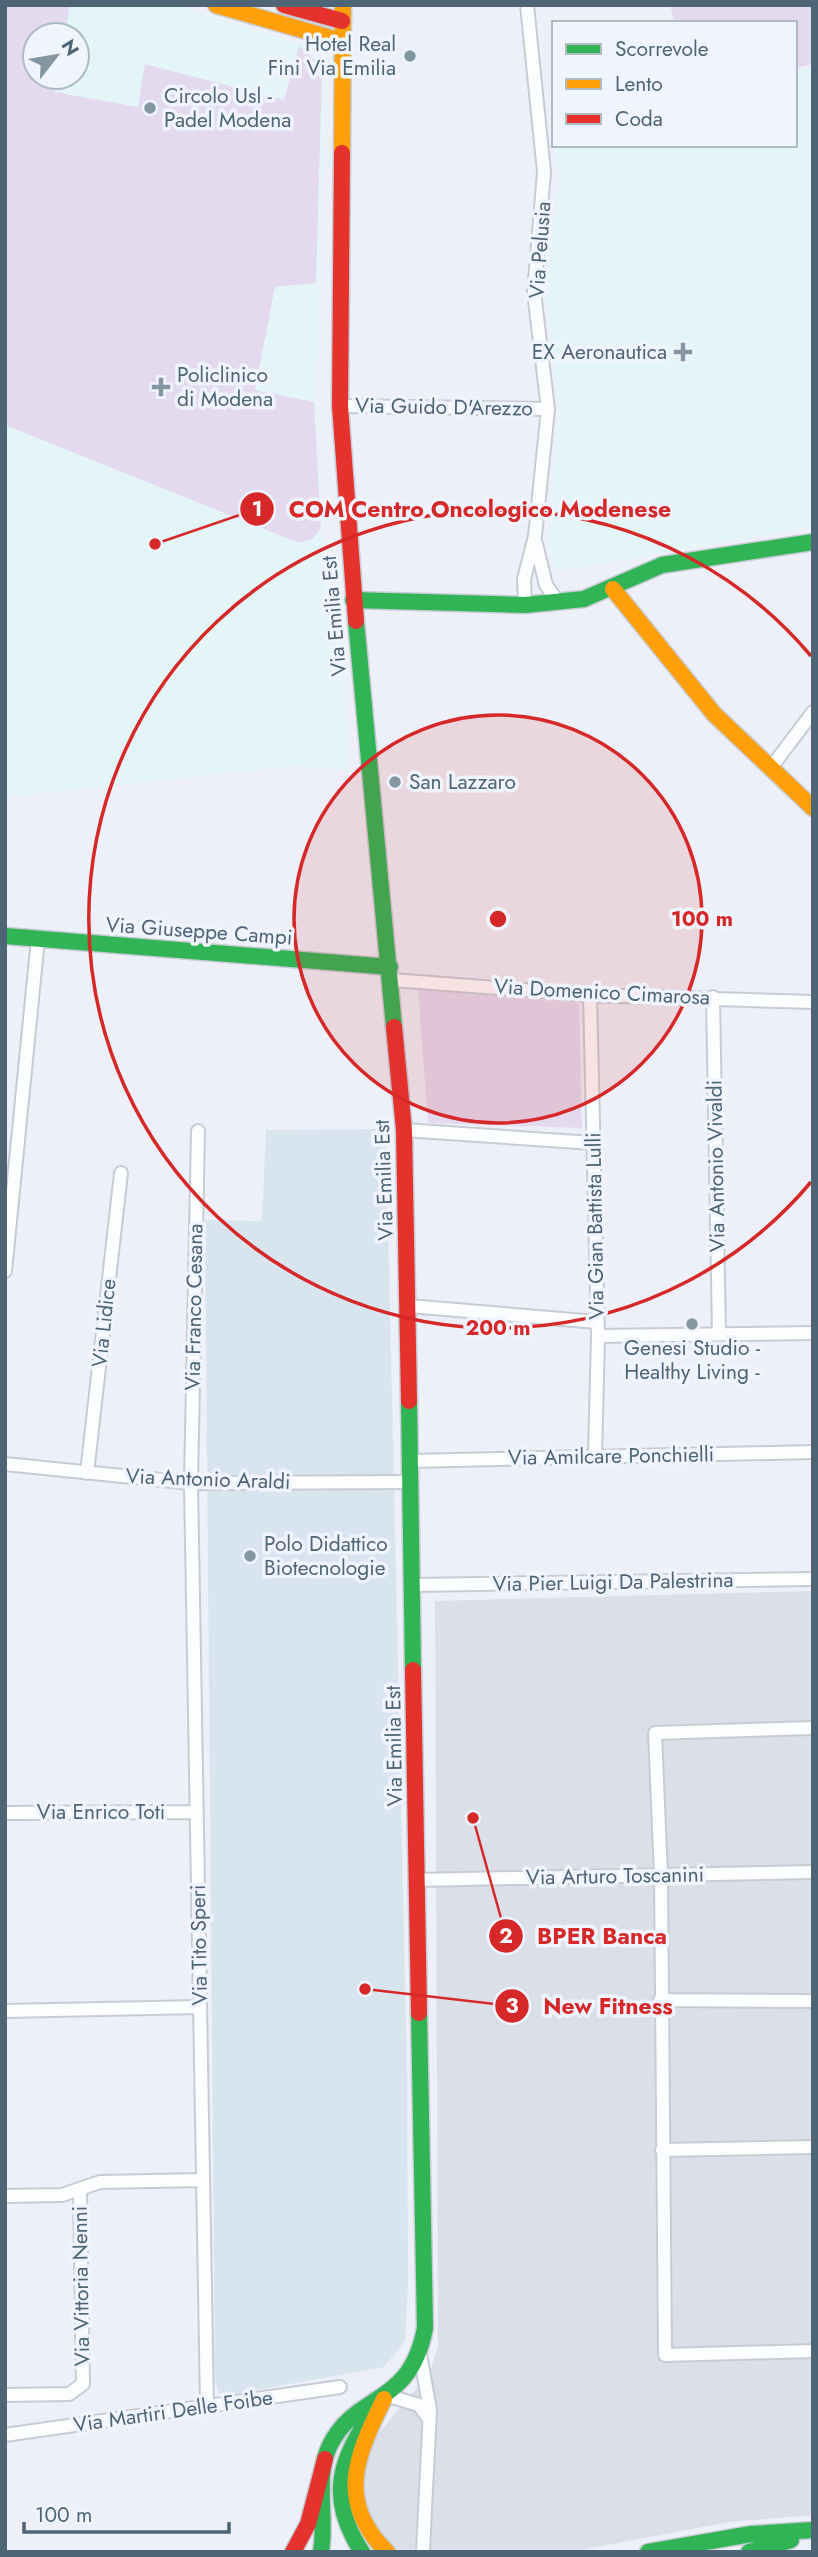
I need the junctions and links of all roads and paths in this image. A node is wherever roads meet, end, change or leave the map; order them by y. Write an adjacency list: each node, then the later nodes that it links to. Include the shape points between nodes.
1 (216, 5): 5 (main road)
2 (284, 5): 4 (main road)
3 (527, 5): 7 (street, Via Pelusia, via 544,172 534,292)
4 (343, 13): 5 (main road, Via Emilia Est)
5 (341, 41): 6 (main road, Via Emilia Est)
6 (340, 406): 7 (street, Via Guido D'Arezzo); 11 (main road, Via Emilia Est)
7 (548, 409): 8 (street, Via Pelusia)
8 (535, 536): 12 (street, Via Pelusia, via 542,573); 13 (street, Via Pelusia, via 524,579)
9 (813, 542): 10 (main road, via 662,565)
10 (613, 589): 12 (main road); 15 (main road, via 714,714)
11 (354, 600): 13 (main road); 19 (main road, Via Emilia Est, via 383,931)
12 (558, 602): 13 (main road)
13 (525, 605)
14 (813, 712): 15 (street)
15 (770, 769): 16 (main road)
16 (813, 808)
17 (5, 936): 18 (main road, Via Giuseppe Campi)
18 (38, 939): 19 (main road, Via Giuseppe Campi); 27 (street)
19 (391, 974): 20 (street, Via Domenico Cimarosa); 23 (main road, Via Emilia Est)
20 (590, 995): 21 (street, Via Domenico Cimarosa); 25 (street, Via Gian Battista Lulli)
21 (713, 997): 22 (street, Via Domenico Cimarosa); 31 (street, Via Antonio Vivaldi)
22 (813, 1002)
23 (404, 1130): 25 (street); 28 (main road, Via Emilia Est)
24 (198, 1131): 39 (street, Via Franco Cesana)
25 (593, 1143): 29 (street, Via Gian Battista Lulli)
26 (121, 1172): 37 (street, Via Lidice)
27 (5, 1271)
28 (409, 1306): 29 (street); 35 (main road, Via Emilia Est)
29 (597, 1322): 32 (street, Via Gian Battista Lulli)
30 (813, 1333): 31 (street)
31 (719, 1334): 32 (street)
32 (598, 1336): 34 (street, Via Gian Battista Lulli)
33 (813, 1452): 34 (street, Via Amilcare Ponchielli)
34 (595, 1456): 35 (street, Via Amilcare Ponchielli)
35 (410, 1461): 38 (main road, Via Emilia Est)
36 (5, 1464): 37 (street, Via Antonio Araldi)
37 (87, 1473): 39 (street, Via Antonio Araldi)
38 (411, 1482): 39 (street, Via Antonio Araldi); 41 (main road, Via Emilia Est)
39 (191, 1483): 43 (street, Via Tito Speri)
40 (813, 1579): 41 (street, Via Pier Luigi Da Palestrina)
41 (413, 1585): 47 (main road, Via Emilia Est)
42 (813, 1728): 46 (street, via 655,1733)
43 (197, 1812): 44 (street, Via Enrico Toti); 50 (street, Via Tito Speri)
44 (5, 1813)
45 (813, 1872): 46 (street, Via Arturo Toscanini)
46 (661, 1875): 47 (street, Via Arturo Toscanini); 48 (street)
47 (417, 1880): 58 (main road, Via Emilia Est, via 425,2328)
48 (660, 2000): 49 (street); 53 (street)
49 (813, 2001)
50 (199, 2007): 51 (street); 54 (street, Via Tito Speri)
51 (5, 2011)
52 (813, 2147): 53 (street)
53 (662, 2151): 57 (street, via 665,2355)
54 (201, 2180): 55 (street, via 100,2182); 62 (street, Via Tito Speri)
55 (80, 2191): 56 (street); 60 (street, Via Vittoria Nenni, via 83,2384 69,2394)
56 (5, 2196)
57 (813, 2351)
58 (419, 2354): 61 (main road, Via Emilia Est); 63 (street, Via Emilia Est)
59 (340, 2387): 62 (street, Via Martiri Delle Foibe)
60 (5, 2395)
61 (386, 2398): 63 (street, via 419,2405); 65 (main road, Via Emilia Est, via 344,2427); 70 (main road, Via Emilia Est, via 347,2449 342,2466 340,2506); 71 (main road, via 358,2455 353,2485 357,2511)
62 (207, 2407): 64 (street, Via Martiri Delle Foibe)
63 (430, 2421): 67 (street, Via Emilia Est)
64 (5, 2435)
65 (325, 2459): 68 (main road, via 308,2524); 69 (main road, Via Emilia Est)
66 (813, 2532): 72 (main road, via 751,2534); 73 (main road)
67 (422, 2550)
68 (293, 2552)
69 (321, 2552)
70 (362, 2552)
71 (387, 2552)
72 (648, 2552)
73 (750, 2552)

